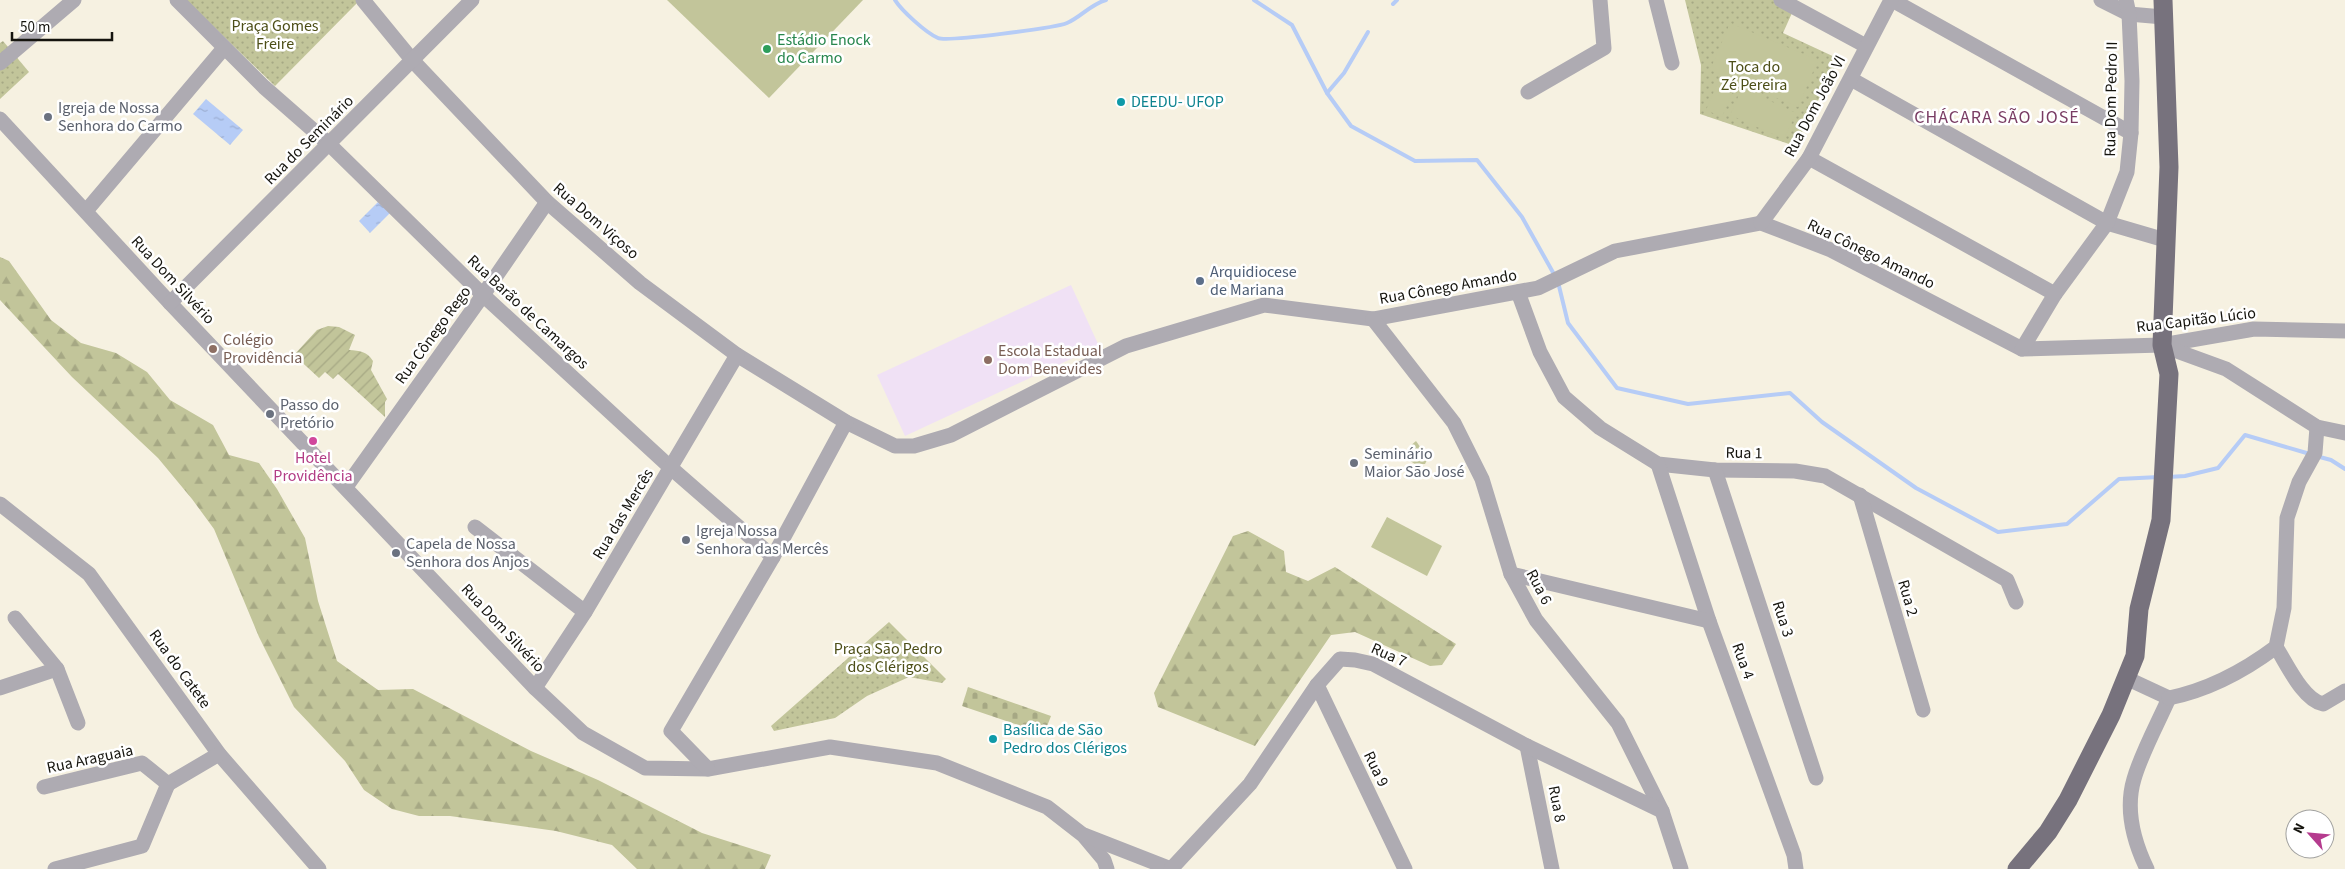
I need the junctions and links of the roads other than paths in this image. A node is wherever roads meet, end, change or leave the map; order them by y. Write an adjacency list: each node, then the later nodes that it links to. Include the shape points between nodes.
1 (74, 0): 15 (street)
2 (177, 0): 13 (street)
3 (363, 0): 14 (street, Rua Dom Viçoso)
4 (472, 0): 14 (street, Rua do Seminário)
5 (1600, 0): 18 (street, via 1604,48)
6 (1656, 0): 16 (street)
7 (1781, 0): 12 (street)
8 (1892, 0): 12 (street, Rua Dom João VI); 20 (street)
9 (2101, 0): 10 (street)
10 (2128, 7): 11 (street); 20 (street, Rua Dom Pedro II)
11 (2163, 8): 27 (main road, via 2168,167)
12 (1866, 46): 17 (street, Rua Dom João VI)
13 (224, 48): 21 (street, Rua Barão de Camargos); 24 (street)
14 (413, 61): 21 (street, Rua do Seminário); 23 (street, Rua Dom Viçoso)
15 (0, 63)
16 (1672, 63)
17 (1851, 79): 22 (street, Rua Dom João VI); 25 (street)
18 (1528, 92)
19 (0, 119): 24 (street, Rua Dom Silvério)
20 (2131, 133): 25 (street, Rua Dom Pedro II, via 2127,172)
21 (329, 144): 30 (street, Rua Barão de Camargos); 31 (street, Rua do Seminário)
22 (1808, 158): 26 (street, Rua Dom João VI); 29 (street)
23 (546, 202): 30 (street, Rua Cônego Rego); 36 (street, Rua Dom Viçoso, via 640,282)
24 (86, 210): 31 (street, Rua Dom Silvério)
25 (2107, 222): 27 (street); 29 (street, Rua Dom Pedro II)
26 (1761, 223): 28 (street, Rua Cônego Amando, via 1616,251 1538,288); 35 (street, Rua Cônego Amando, via 1831,250)
27 (2165, 240): 34 (main road)
28 (1518, 292): 32 (street, Rua Cônego Amando); 40 (street, Rua 1, via 1540,352 1564,397 1600,428)
29 (2055, 294): 35 (street, Rua Dom Pedro II)
30 (483, 295): 41 (street, Rua Barão de Camargos); 43 (street, Rua Cônego Rego)
31 (170, 303): 43 (street, Rua Dom Silvério)
32 (1374, 319): 37 (street, Rua Cônego Amando, via 1264,305 1126,346 951,435 914,446 895,446); 48 (street, Rua 6, via 1454,423 1482,479)
33 (2345, 331): 34 (street, Rua Capitão Lúcio, via 2254,329)
34 (2162, 345): 35 (street, Rua Capitão Lúcio); 38 (street, via 2226,369); 55 (main road, via 2169,374 2161,520 2138,609 2135,656)
35 (2022, 349)
36 (737, 355): 37 (street, Rua Dom Viçoso); 41 (street, Rua das Mercês)
37 (846, 422): 47 (street)
38 (2317, 427): 39 (street); 53 (street, via 2315,453 2299,482 2287,518 2284,608)
39 (2345, 433)
40 (1658, 464): 42 (street, Rua 1); 52 (street, Rua 4)
41 (671, 468): 47 (street, Rua Barão de Camargos); 50 (street, Rua das Mercês)
42 (1716, 470): 44 (street, Rua 1, via 1795,471 1825,476); 66 (street, Rua 3)
43 (346, 487): 58 (street, Rua Dom Silvério)
44 (1860, 495): 49 (street, Rua 1, via 2008,580); 61 (street, Rua 2)
45 (0, 504): 64 (street, Rua do Catete, via 89,574)
46 (475, 527): 50 (street)
47 (773, 557): 65 (street, via 671,731)
48 (1511, 574): 52 (street); 69 (street, Rua 6, via 1536,620 1618,723)
49 (2016, 602)
50 (586, 612): 58 (street, Rua das Mercês)
51 (15, 618): 54 (street)
52 (1710, 621): 78 (street, Rua 4, via 1794,855)
53 (2276, 647): 59 (street, via 2307,695 2317,703 2324,704); 60 (street, via 2244,669 2192,694)
54 (57, 669): 57 (street); 62 (street)
55 (2126, 678): 60 (street); 79 (main road, via 2072,794 2048,832)
56 (1317, 685): 63 (street, Rua 7, via 1340,659 1374,664); 74 (street, Rua 7, via 1250,784); 75 (street, Rua 9)
57 (0, 688)
58 (535, 688): 65 (street, Rua Dom Silvério, via 582,733 645,768)
59 (2345, 691)
60 (2169, 698): 80 (street, via 2134,780 2131,806 2134,836)
61 (1923, 710)
62 (78, 723)
63 (1527, 746): 69 (street, Rua 7); 76 (street, Rua 8)
64 (219, 754): 67 (street); 71 (street, Rua do Catete)
65 (708, 769): 70 (street, Rua Dom Silvério, via 830,747 937,763 1047,807)
66 (1816, 778)
67 (168, 784): 68 (street, Rua Araguaia, via 142,763); 72 (street, via 142,846)
68 (44, 787)
69 (1662, 811): 77 (street, Rua 6)
70 (1083, 835): 73 (street, via 1104,860); 74 (street)
71 (316, 868)
72 (55, 869)
73 (1107, 869)
74 (1171, 869)
75 (1405, 869)
76 (1552, 869)
77 (1681, 869)
78 (1796, 869)
79 (2017, 869)
80 (2147, 869)

